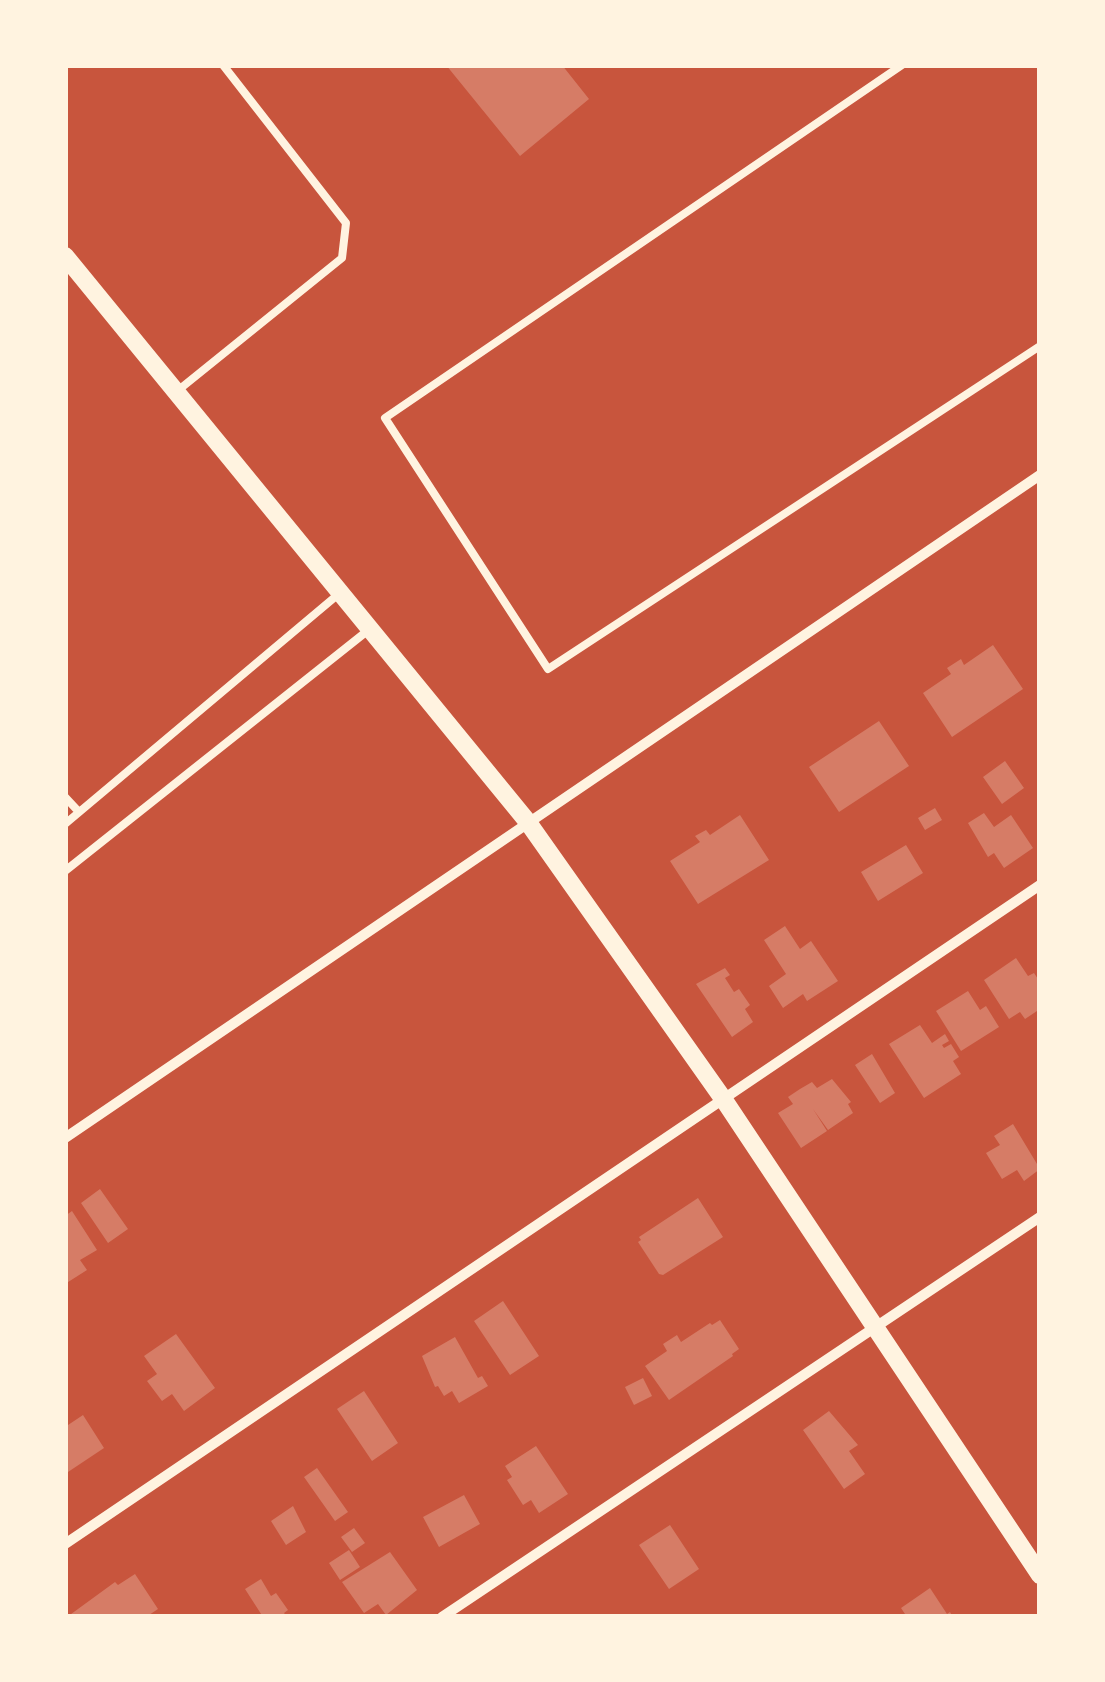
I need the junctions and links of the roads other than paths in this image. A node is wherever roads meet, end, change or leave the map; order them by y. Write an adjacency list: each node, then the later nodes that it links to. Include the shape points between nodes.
1 (223, 65): 5 (lane, via 346,222 342,258)
2 (902, 65): 4 (lane, via 385,418 548,669)
3 (65, 256): 5 (street)
4 (1040, 346)
5 (176, 392): 7 (street)
6 (1040, 475): 11 (street)
7 (341, 592): 8 (street); 10 (lane)
8 (370, 628): 11 (street); 13 (lane)
9 (65, 797): 10 (lane)
10 (79, 812): 12 (lane)
11 (528, 821): 15 (street); 16 (street)
12 (65, 824)
13 (65, 871)
14 (1040, 885): 15 (street)
15 (724, 1100): 18 (street); 19 (street)
16 (65, 1138)
17 (1040, 1217): 18 (street)
18 (876, 1326): 20 (street); 21 (street)
19 (65, 1544)
20 (1040, 1574)
21 (442, 1617)

